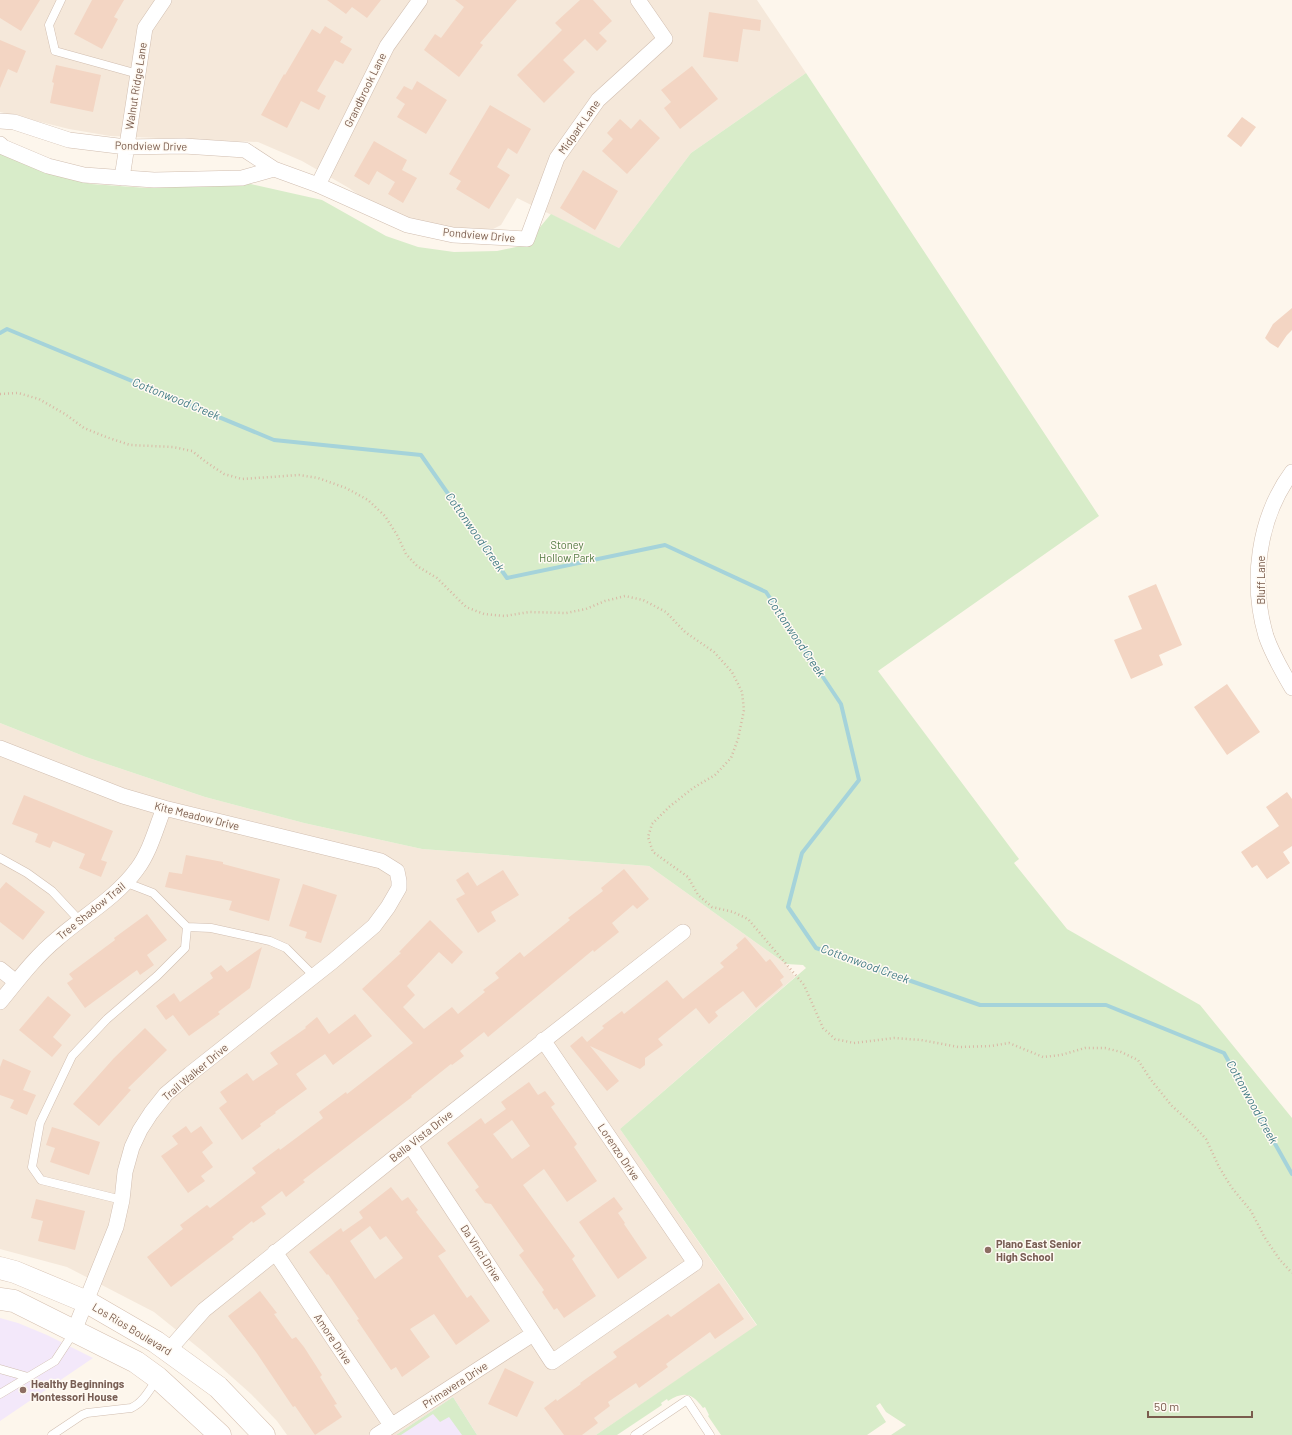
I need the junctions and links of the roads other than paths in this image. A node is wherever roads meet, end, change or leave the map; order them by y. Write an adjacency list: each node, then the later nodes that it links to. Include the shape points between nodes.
1 (61, 0): 5 (lane, via 49,25 55,51)
2 (164, 0): 5 (street, Walnut Ridge Lane, via 145,28)
3 (420, 0): 11 (street, Grandbrook Lane, via 387,46)
4 (638, 0): 12 (street, Midpark Lane, via 665,39 598,100 557,158)
5 (138, 74): 8 (street, Walnut Ridge Lane)
6 (0, 121): 8 (street, Pondview Drive, via 14,122 69,140)
7 (0, 144): 10 (street, via 48,166 84,175)
8 (126, 147): 9 (street, Pondview Drive, via 184,146 246,150); 10 (street, Walnut Ridge Lane)
9 (274, 169): 10 (street, via 242,178); 11 (street, Pondview Drive)
10 (122, 178)
11 (318, 185): 12 (street, Pondview Drive, via 407,225 453,235)
12 (528, 239)
13 (1292, 472): 14 (street, Bluff Lane, via 1271,509 1261,543 1258,577 1260,610 1266,636)
14 (1292, 688)
15 (0, 748): 16 (street, Kite Meadow Drive, via 123,796)
16 (164, 808): 18 (street, Kite Meadow Drive, via 381,861); 19 (street, Tree Shadow Trail, via 146,854)
17 (0, 858): 20 (lane, via 52,891)
18 (397, 871): 24 (street, Trail Walker Drive, via 399,888 374,926)
19 (127, 883): 20 (street, Tree Shadow Trail); 21 (lane, via 152,893)
20 (80, 921): 25 (street, Tree Shadow Trail, via 57,939)
21 (187, 927): 24 (lane, via 211,928 270,941 286,948); 29 (lane, via 185,948 72,1056 40,1123 32,1167 41,1180)
22 (683, 932): 27 (street, Bella Vista Drive)
23 (0, 969): 25 (street)
24 (314, 976): 29 (street, Trail Walker Drive, via 166,1094 151,1113 132,1147 125,1172)
25 (16, 982): 26 (street, Tree Shadow Trail)
26 (0, 1002)
27 (544, 1040): 28 (street, Bella Vista Drive); 37 (street, Lorenzo Drive, via 695,1263)
28 (410, 1144): 30 (street, Bella Vista Drive); 35 (street, Da Vinci Drive)
29 (122, 1200): 33 (street, Trail Walker Drive, via 116,1227)
30 (275, 1252): 36 (street, Bella Vista Drive, via 204,1310); 42 (street, Amore Drive)
31 (0, 1268): 33 (main road, Los Rios Boulevard)
32 (0, 1299): 34 (main road, via 14,1301)
33 (87, 1302): 34 (street, Trail Walker Drive); 36 (main road, Los Rios Boulevard)
34 (74, 1331): 39 (lane, via 55,1361); 40 (main road, via 136,1362)
35 (534, 1334): 37 (street, Da Vinci Drive); 42 (street, Primavera Drive)
36 (168, 1351): 45 (main road, Los Rios Boulevard, via 218,1387)
37 (552, 1362)
38 (0, 1369): 39 (lane)
39 (28, 1377): 41 (lane)
40 (158, 1378): 43 (lane, via 136,1406 87,1413); 44 (main road)
41 (0, 1394)
42 (392, 1425): 46 (street, Primavera Drive)
43 (52, 1435)
44 (220, 1435)
45 (264, 1435)
46 (377, 1435)
47 (635, 1435): 48 (lane, via 687,1400)
48 (710, 1435)

